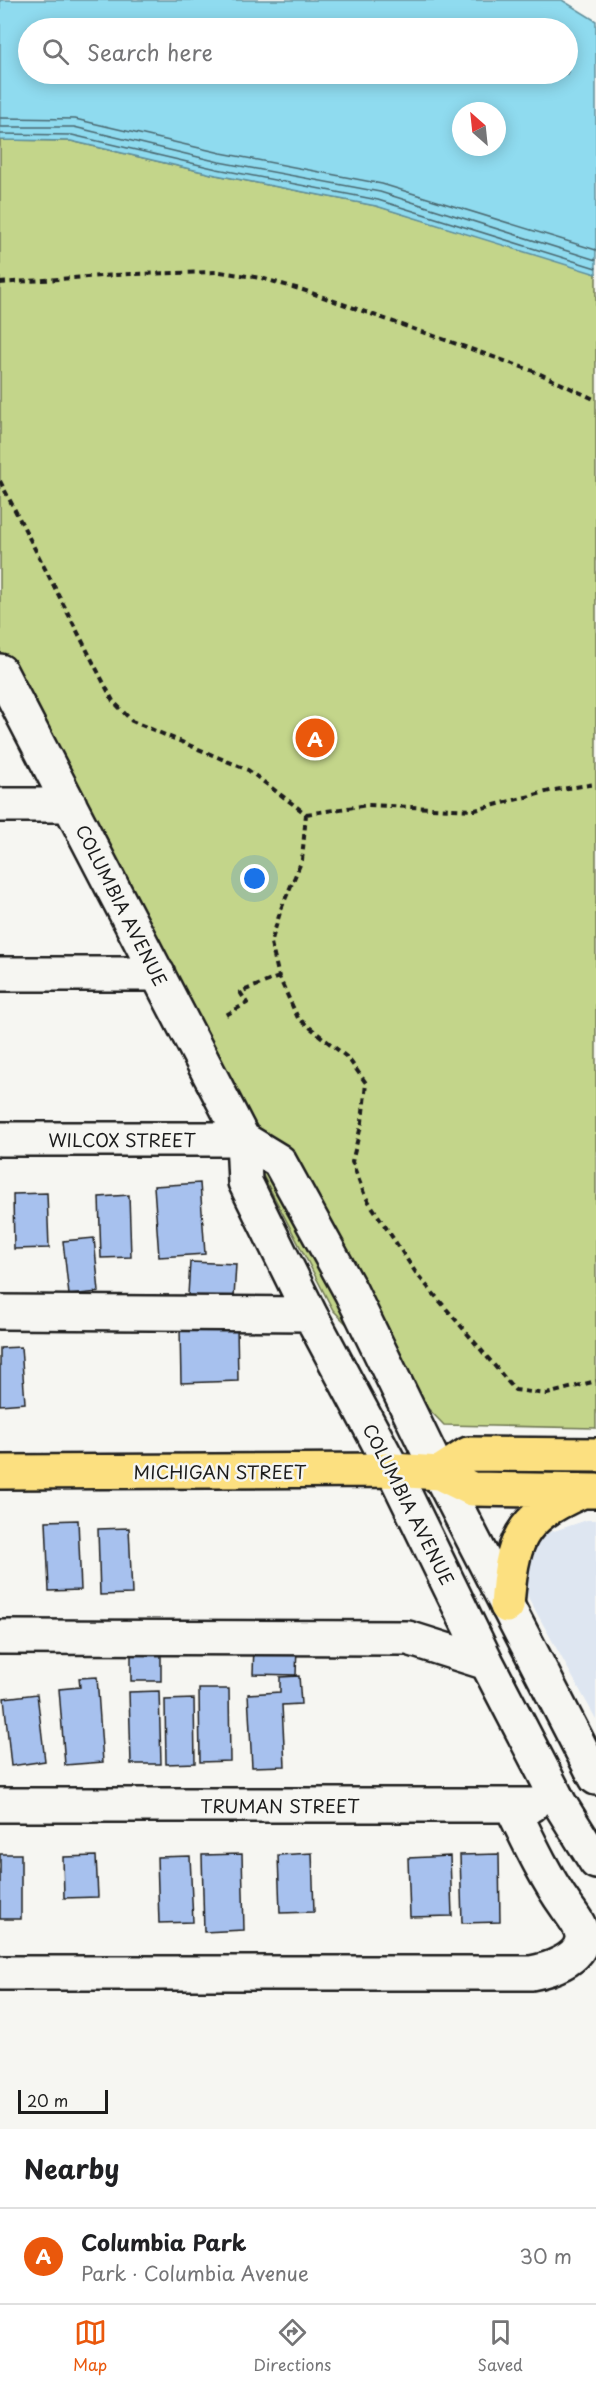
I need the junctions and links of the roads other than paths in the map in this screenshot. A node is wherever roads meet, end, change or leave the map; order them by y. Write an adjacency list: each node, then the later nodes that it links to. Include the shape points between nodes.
1 (0, 671): 3 (street, COLUMBIA AVENUE)
2 (0, 805): 3 (street)
3 (70, 805): 5 (street, COLUMBIA AVENUE)
4 (0, 974): 5 (street)
5 (158, 974): 7 (street, COLUMBIA AVENUE)
6 (0, 1139): 7 (street, WILCOX STREET)
7 (243, 1139): 9 (street, COLUMBIA AVENUE, via 245,1182); 13 (street, via 279,1161 351,1292)
8 (0, 1312): 9 (street)
9 (310, 1314): 11 (street, COLUMBIA AVENUE)
10 (596, 1455): 13 (main road, via 468,1454)
11 (393, 1470): 12 (main road, MICHIGAN STREET); 13 (main road, MICHIGAN STREET); 17 (street, COLUMBIA AVENUE)
12 (0, 1472)
13 (439, 1473): 14 (main road, MICHIGAN STREET, via 472,1489); 15 (street)
14 (590, 1491): 15 (main road, via 550,1506 516,1542)
15 (507, 1606): 18 (street)
16 (0, 1637): 17 (street, via 408,1638)
17 (487, 1663): 19 (street, COLUMBIA AVENUE)
18 (596, 1778)
19 (561, 1804): 21 (street, TRUMAN STREET); 22 (street, COLUMBIA AVENUE)
20 (0, 1805): 21 (street, TRUMAN STREET)
21 (510, 1805): 23 (street, via 581,1933 575,1953 545,1970)
22 (592, 1854)
23 (0, 1973)

